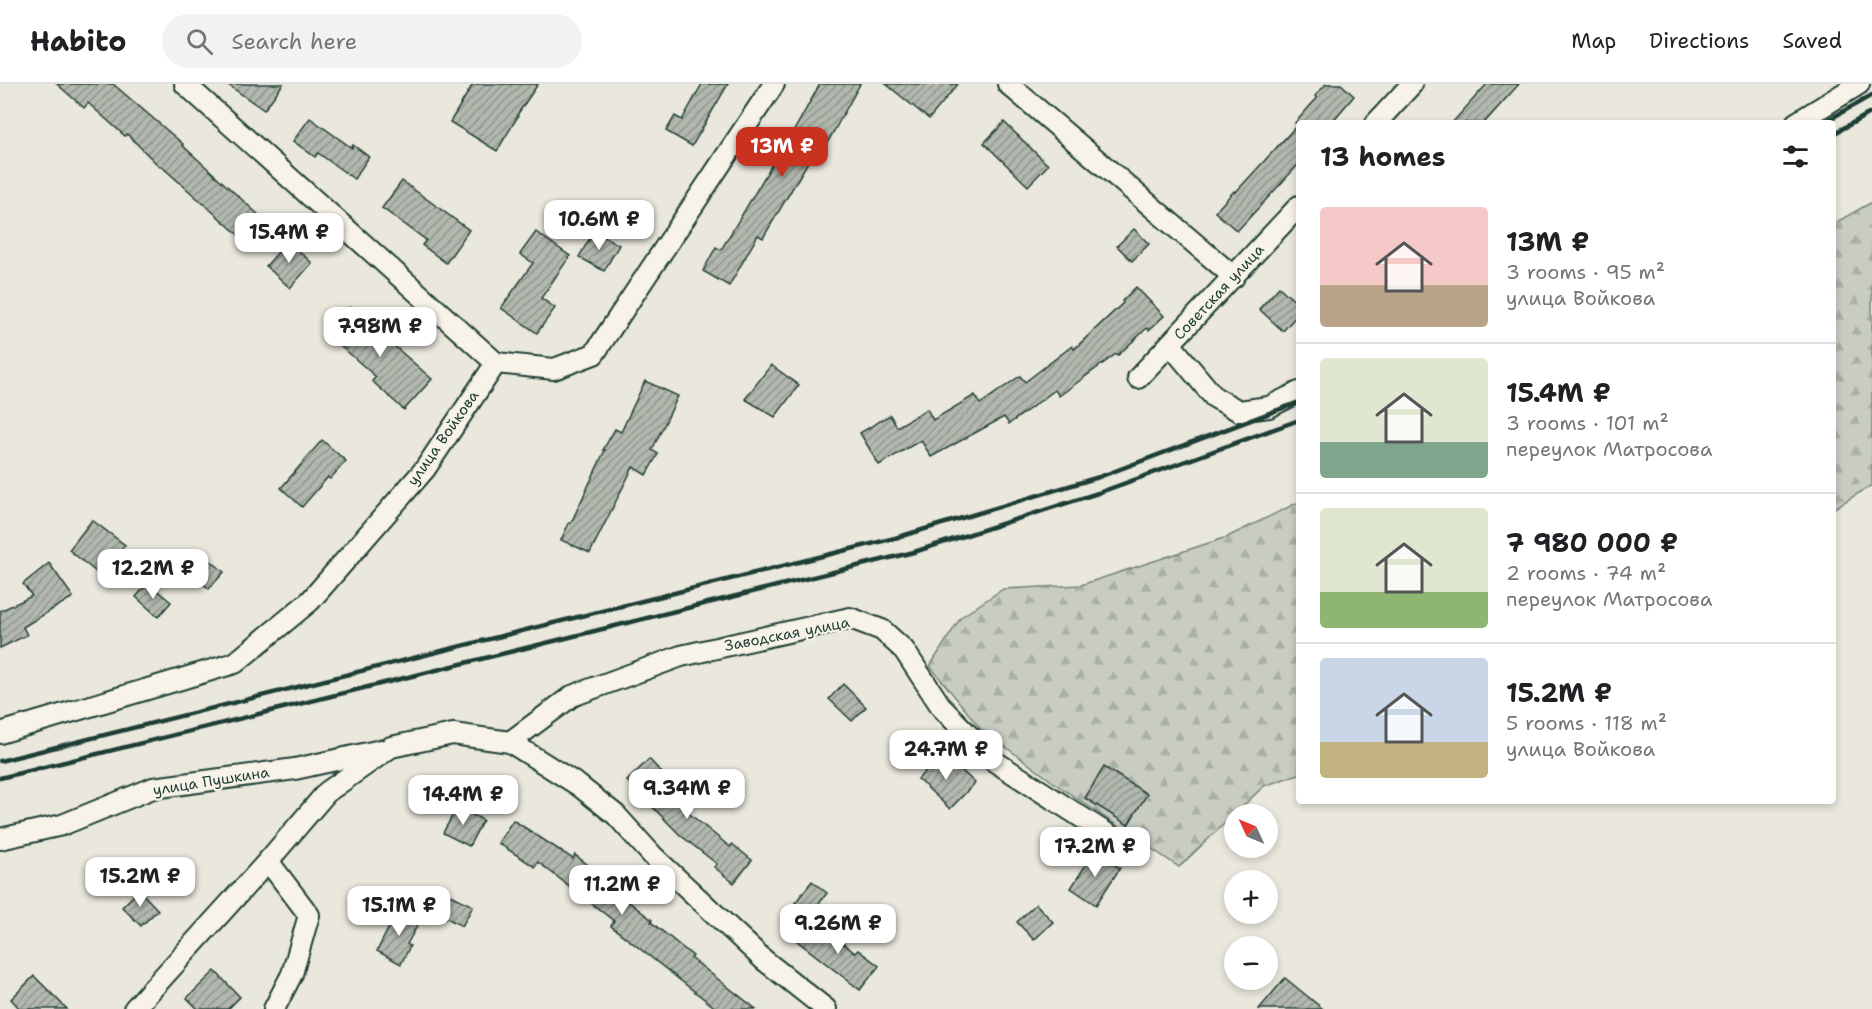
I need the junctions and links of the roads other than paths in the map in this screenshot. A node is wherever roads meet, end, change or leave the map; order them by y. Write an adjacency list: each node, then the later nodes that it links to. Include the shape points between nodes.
1 (185, 84): 11 (street)
2 (774, 84): 11 (street, via 594,354 554,369)
3 (1008, 84): 9 (street)
4 (1412, 84): 6 (street)
5 (1859, 84): 7 (street)
6 (1379, 120)
7 (1801, 120)
8 (1296, 209): 9 (street, Советская улица)
9 (1234, 277): 10 (street, Советская улица)
10 (1170, 344): 12 (street, Советская улица); 13 (street, via 1214,398 1239,411 1269,407)
11 (496, 363): 14 (street, улица Войкова, via 425,469 310,601 235,663)
12 (1138, 378)
13 (1296, 394)
14 (0, 733)
15 (510, 742): 16 (street, via 453,734); 17 (street, Заводская улица, via 572,696 681,656 850,618 882,630 904,650 942,708 994,761); 22 (street, via 578,785 616,815 653,856 756,952)
16 (391, 747): 18 (street, улица Пушкина, via 295,769 153,788 62,825); 19 (street, via 327,792)
17 (1109, 835)
18 (0, 839)
19 (268, 861): 20 (street); 21 (street, via 309,915 292,974)
20 (134, 1009)
21 (274, 1009)
22 (826, 1009)

